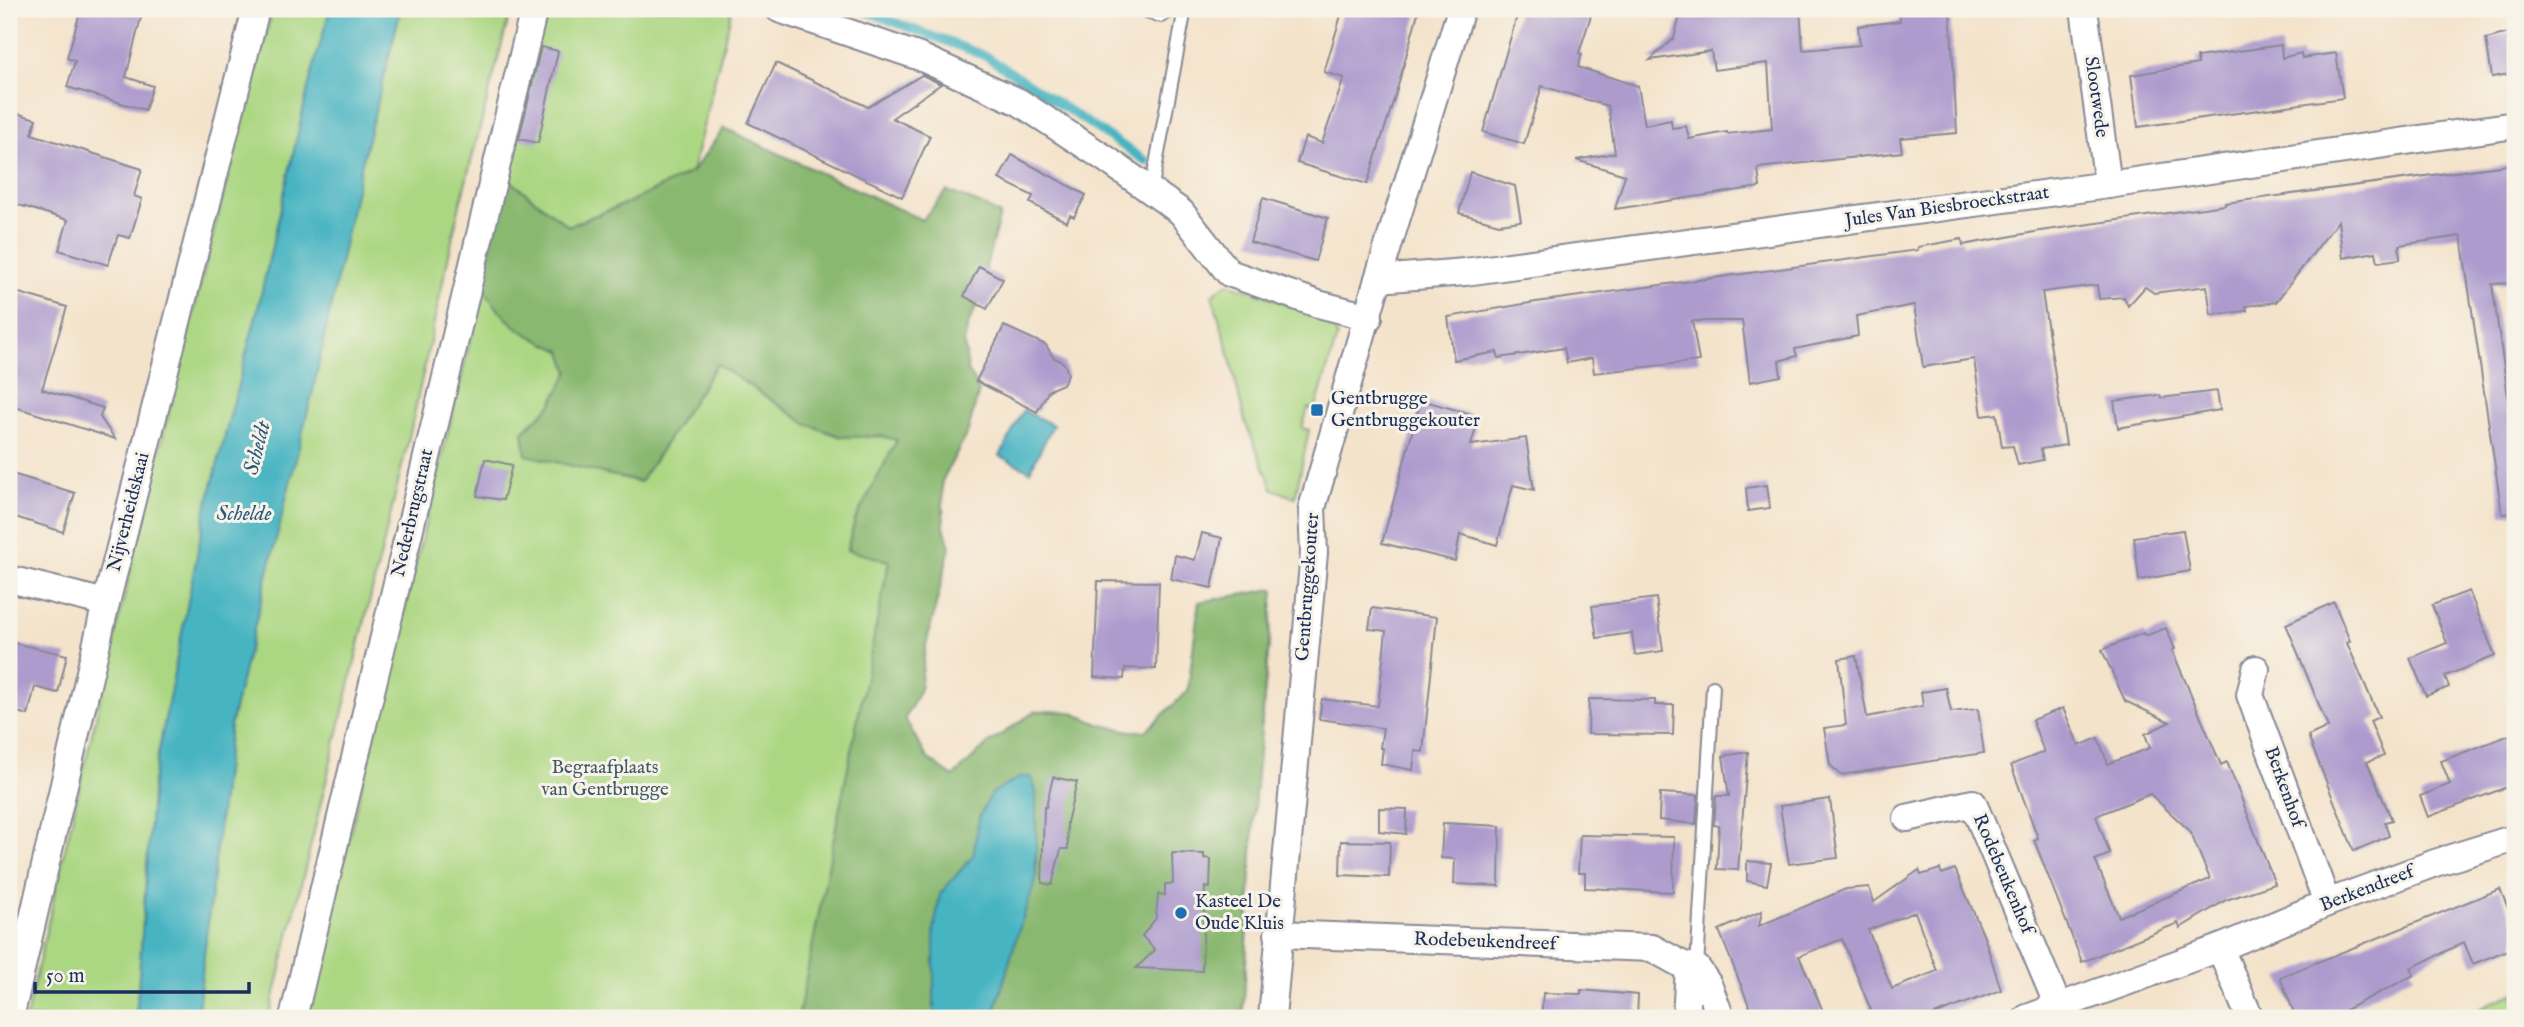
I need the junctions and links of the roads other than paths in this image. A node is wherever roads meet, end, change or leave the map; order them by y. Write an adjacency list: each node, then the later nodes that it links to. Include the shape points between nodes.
1 (256, 9): 15 (street, Nijverheidskaai)
2 (534, 9): 26 (street, Nederbrugstraat)
3 (779, 9): 11 (street, via 920,57 1019,102)
4 (1142, 9): 5 (lane, via 1161,16)
5 (1174, 9)
6 (1185, 9): 11 (lane)
7 (1461, 9): 12 (street, Gentbruggekouter)
8 (2084, 9): 10 (street, Slootwede)
9 (2515, 125): 10 (street, Jules Van Biesbroeckstraat)
10 (2109, 185): 12 (street, Jules Van Biesbroeckstraat, via 1465,272)
11 (1151, 191): 13 (street, via 1181,212 1229,273)
12 (1378, 279): 13 (street, Gentbruggekouter)
13 (1368, 317): 21 (street, Gentbruggekouter, via 1312,508 1314,553)
14 (9, 579): 15 (street)
15 (106, 603): 25 (street, Nijverheidskaai)
16 (2256, 669): 20 (street, Berkenhof, via 2250,695)
17 (1713, 687): 23 (lane)
18 (1907, 818): 24 (street, Rodebeukenhof, via 1973,803)
19 (2515, 838): 20 (street, Berkendreef)
20 (2327, 904): 22 (street, Berkendreef)
21 (1278, 934): 23 (street, Rodebeukendreef, via 1652,948); 27 (street, Gentbruggekouter)
22 (2221, 948): 24 (street); 31 (street)
23 (1693, 967): 28 (street); 29 (street, via 1708,984)
24 (2058, 1006): 30 (street)
25 (10, 1018)
26 (293, 1018)
27 (1272, 1018)
28 (1686, 1018)
29 (1721, 1018)
30 (2027, 1018)
31 (2250, 1018)

